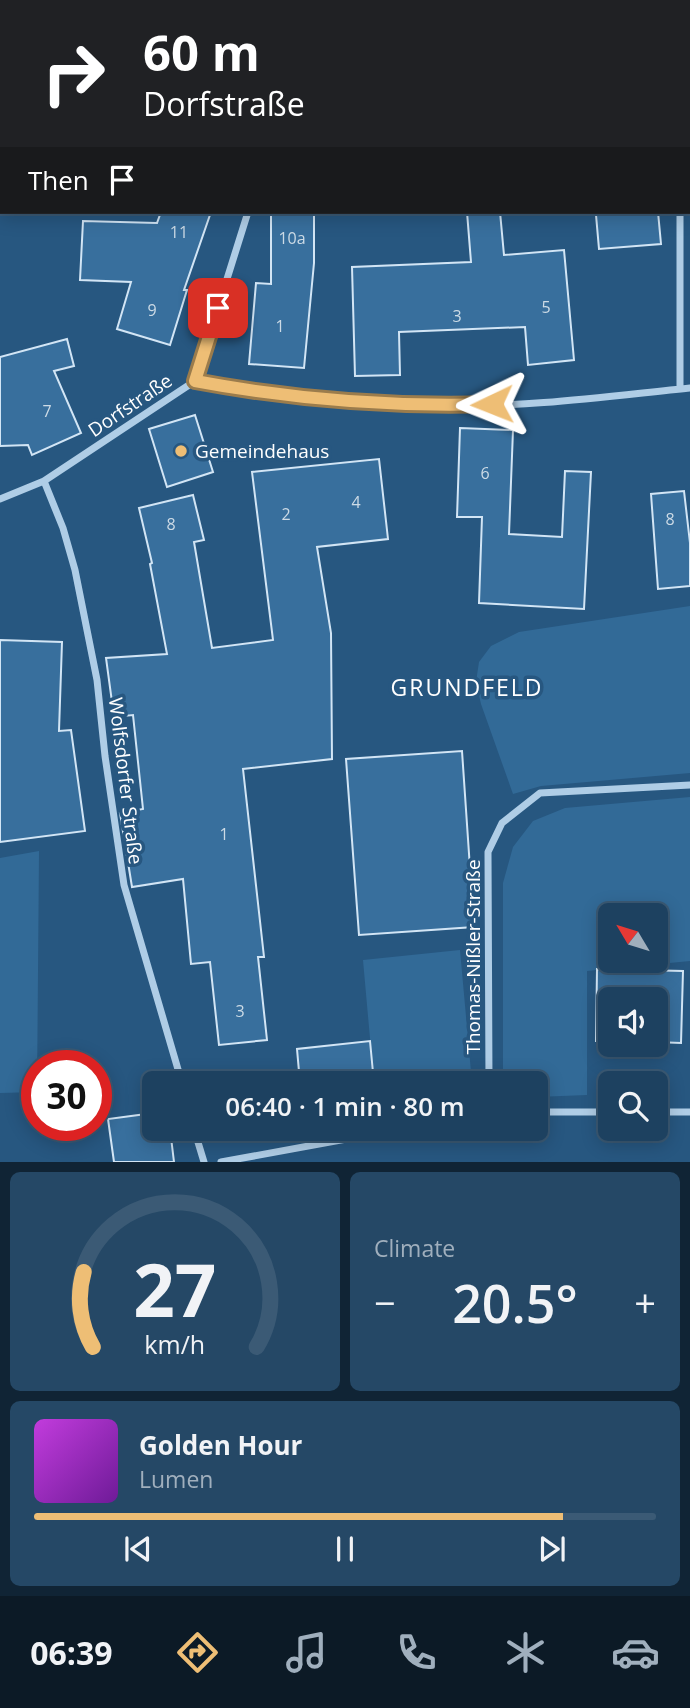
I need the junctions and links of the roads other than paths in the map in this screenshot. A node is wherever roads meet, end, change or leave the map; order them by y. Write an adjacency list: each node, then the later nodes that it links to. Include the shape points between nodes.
1 (247, 214): 3 (street, Dorfstraße)
2 (680, 214): 5 (street)
3 (195, 381): 5 (street, via 262,393 447,405); 6 (street, Dorfstraße)
4 (690, 388): 5 (street)
5 (680, 389)
6 (44, 481): 7 (street, Dorfstraße); 9 (street, Wolfsdorfer Straße, via 64,528 97,680 124,885)
7 (0, 499)
8 (690, 785): 10 (street, Thomas-Nißler-Straße, via 540,793 502,823 488,852)
9 (178, 1071)
10 (489, 1071)
11 (548, 1112): 12 (street)
12 (598, 1112)
13 (668, 1112): 14 (street)
14 (690, 1112)
15 (198, 1141): 17 (street)
16 (336, 1141): 18 (street)
17 (204, 1162)
18 (221, 1162)

